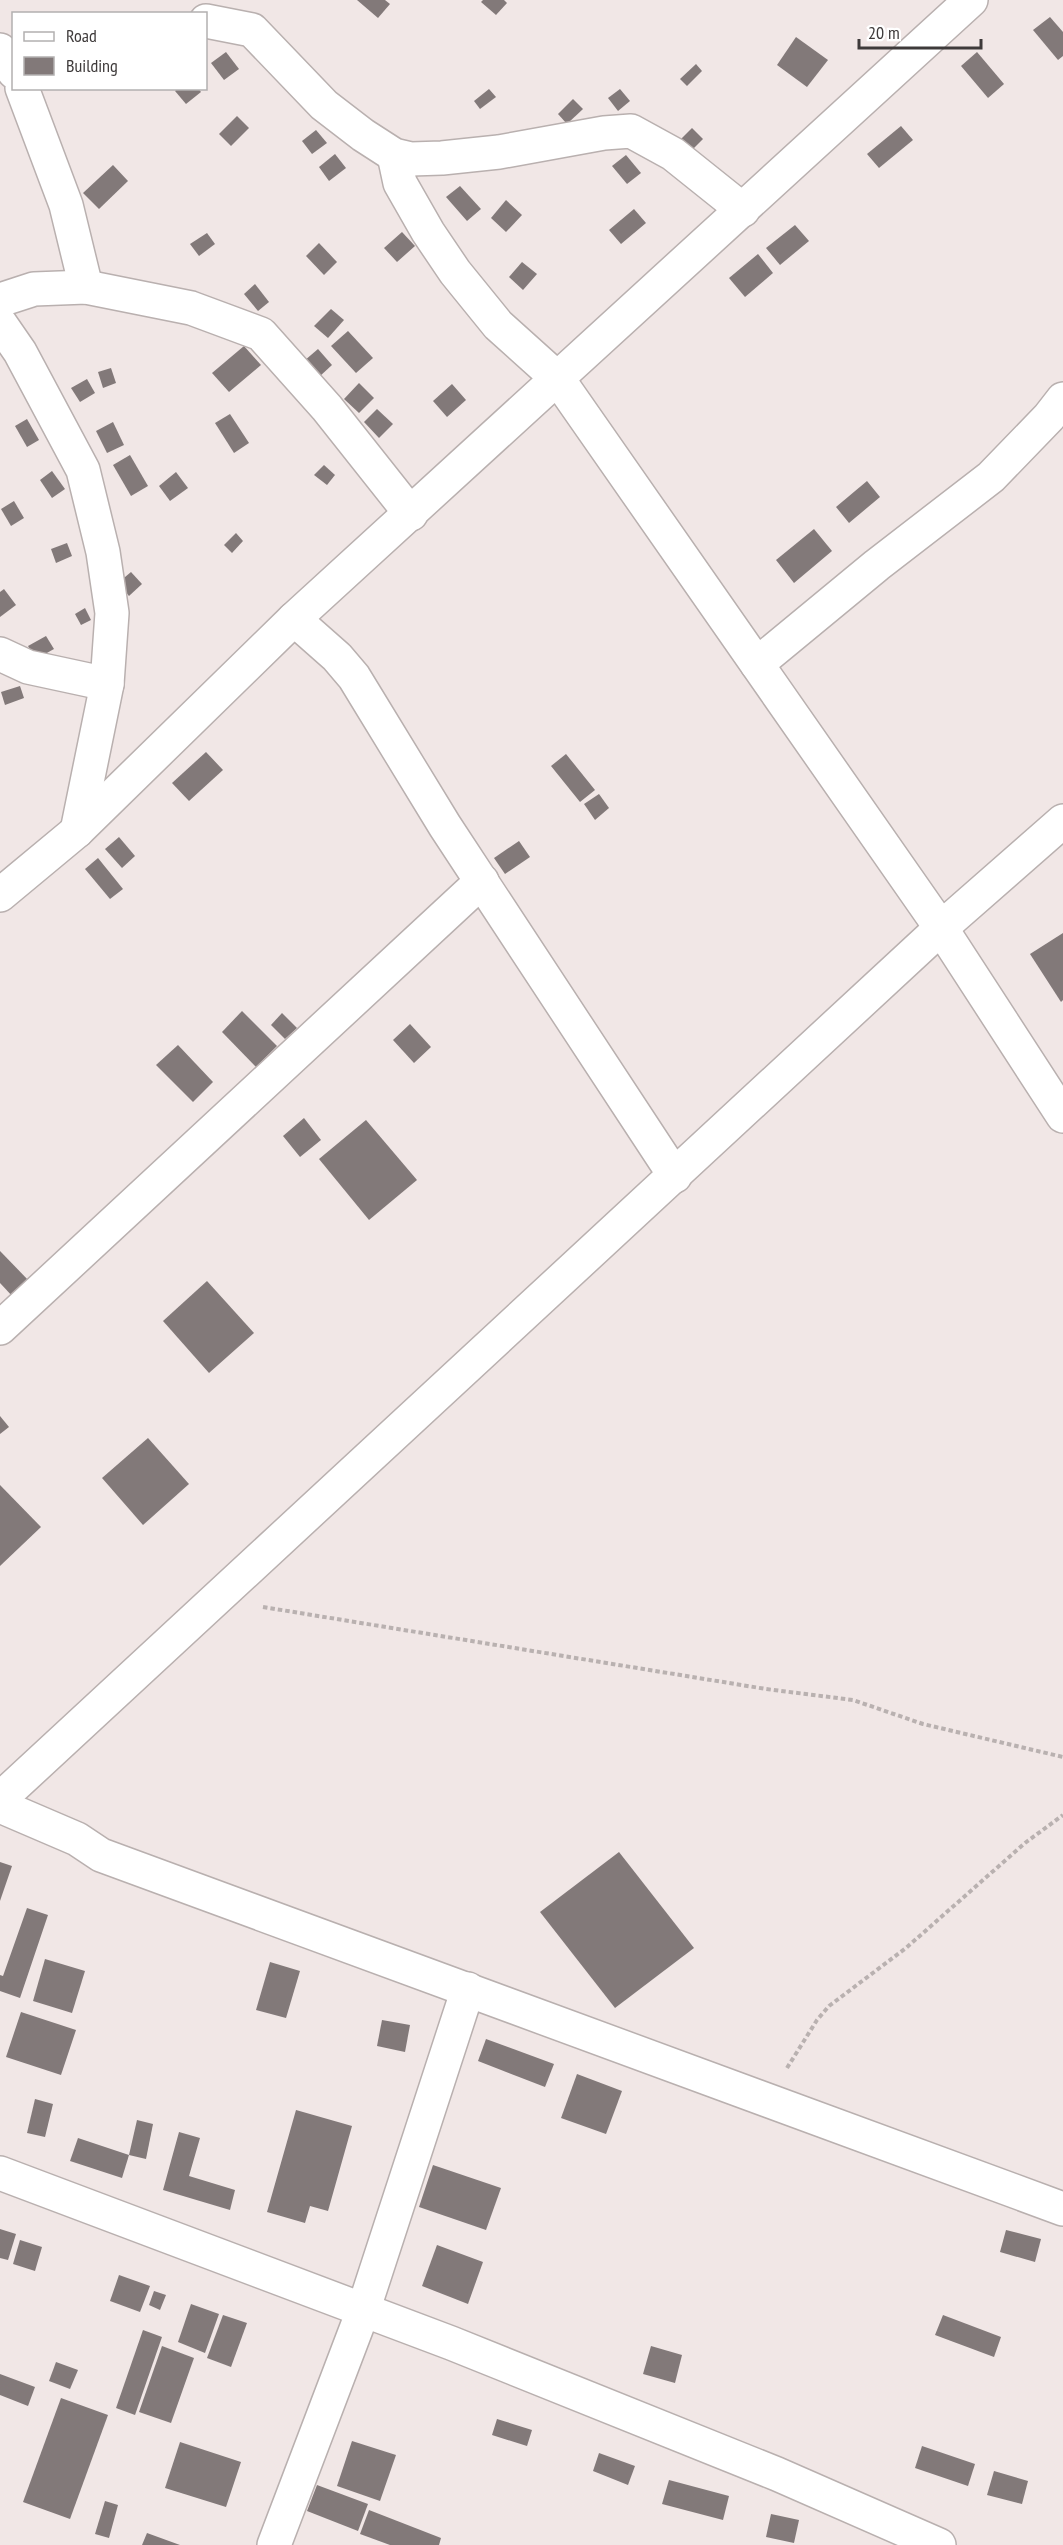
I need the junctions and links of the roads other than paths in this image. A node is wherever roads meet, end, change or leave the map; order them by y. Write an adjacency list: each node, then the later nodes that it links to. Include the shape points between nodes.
1 (971, 0): 7 (street)
2 (207, 21): 6 (street, via 252,30 324,105)
3 (0, 50): 4 (street)
4 (12, 68)
5 (25, 90): 8 (street, via 66,205)
6 (394, 155): 7 (street, via 411,159 499,152 631,130 673,154); 11 (street, via 400,183 456,272 498,325)
7 (743, 210): 11 (street)
8 (86, 287): 9 (street, via 34,289); 13 (street, via 191,308 261,334 327,408)
9 (0, 300)
10 (0, 323): 17 (street, via 20,352 83,470 103,552 112,614)
11 (558, 379): 13 (street); 16 (street)
12 (1063, 399): 16 (street, via 991,477)
13 (411, 514): 14 (street)
14 (294, 619): 19 (street); 20 (street, via 354,677)
15 (0, 654): 17 (street, via 28,667)
16 (757, 663): 22 (street)
17 (107, 684): 19 (street)
18 (1063, 821): 22 (street)
19 (77, 831): 21 (street)
20 (482, 881): 24 (street); 25 (street)
21 (0, 895)
22 (941, 928): 23 (street); 24 (street)
23 (1063, 1116)
24 (675, 1176): 26 (street)
25 (0, 1328)
26 (0, 1798)
27 (0, 1806): 28 (street, via 77,1839 101,1855)
28 (468, 1989): 30 (street); 31 (street)
29 (0, 2173): 31 (street)
30 (1063, 2209)
31 (363, 2311): 32 (street); 33 (street, via 755,2466)
32 (274, 2545)
33 (939, 2545)

